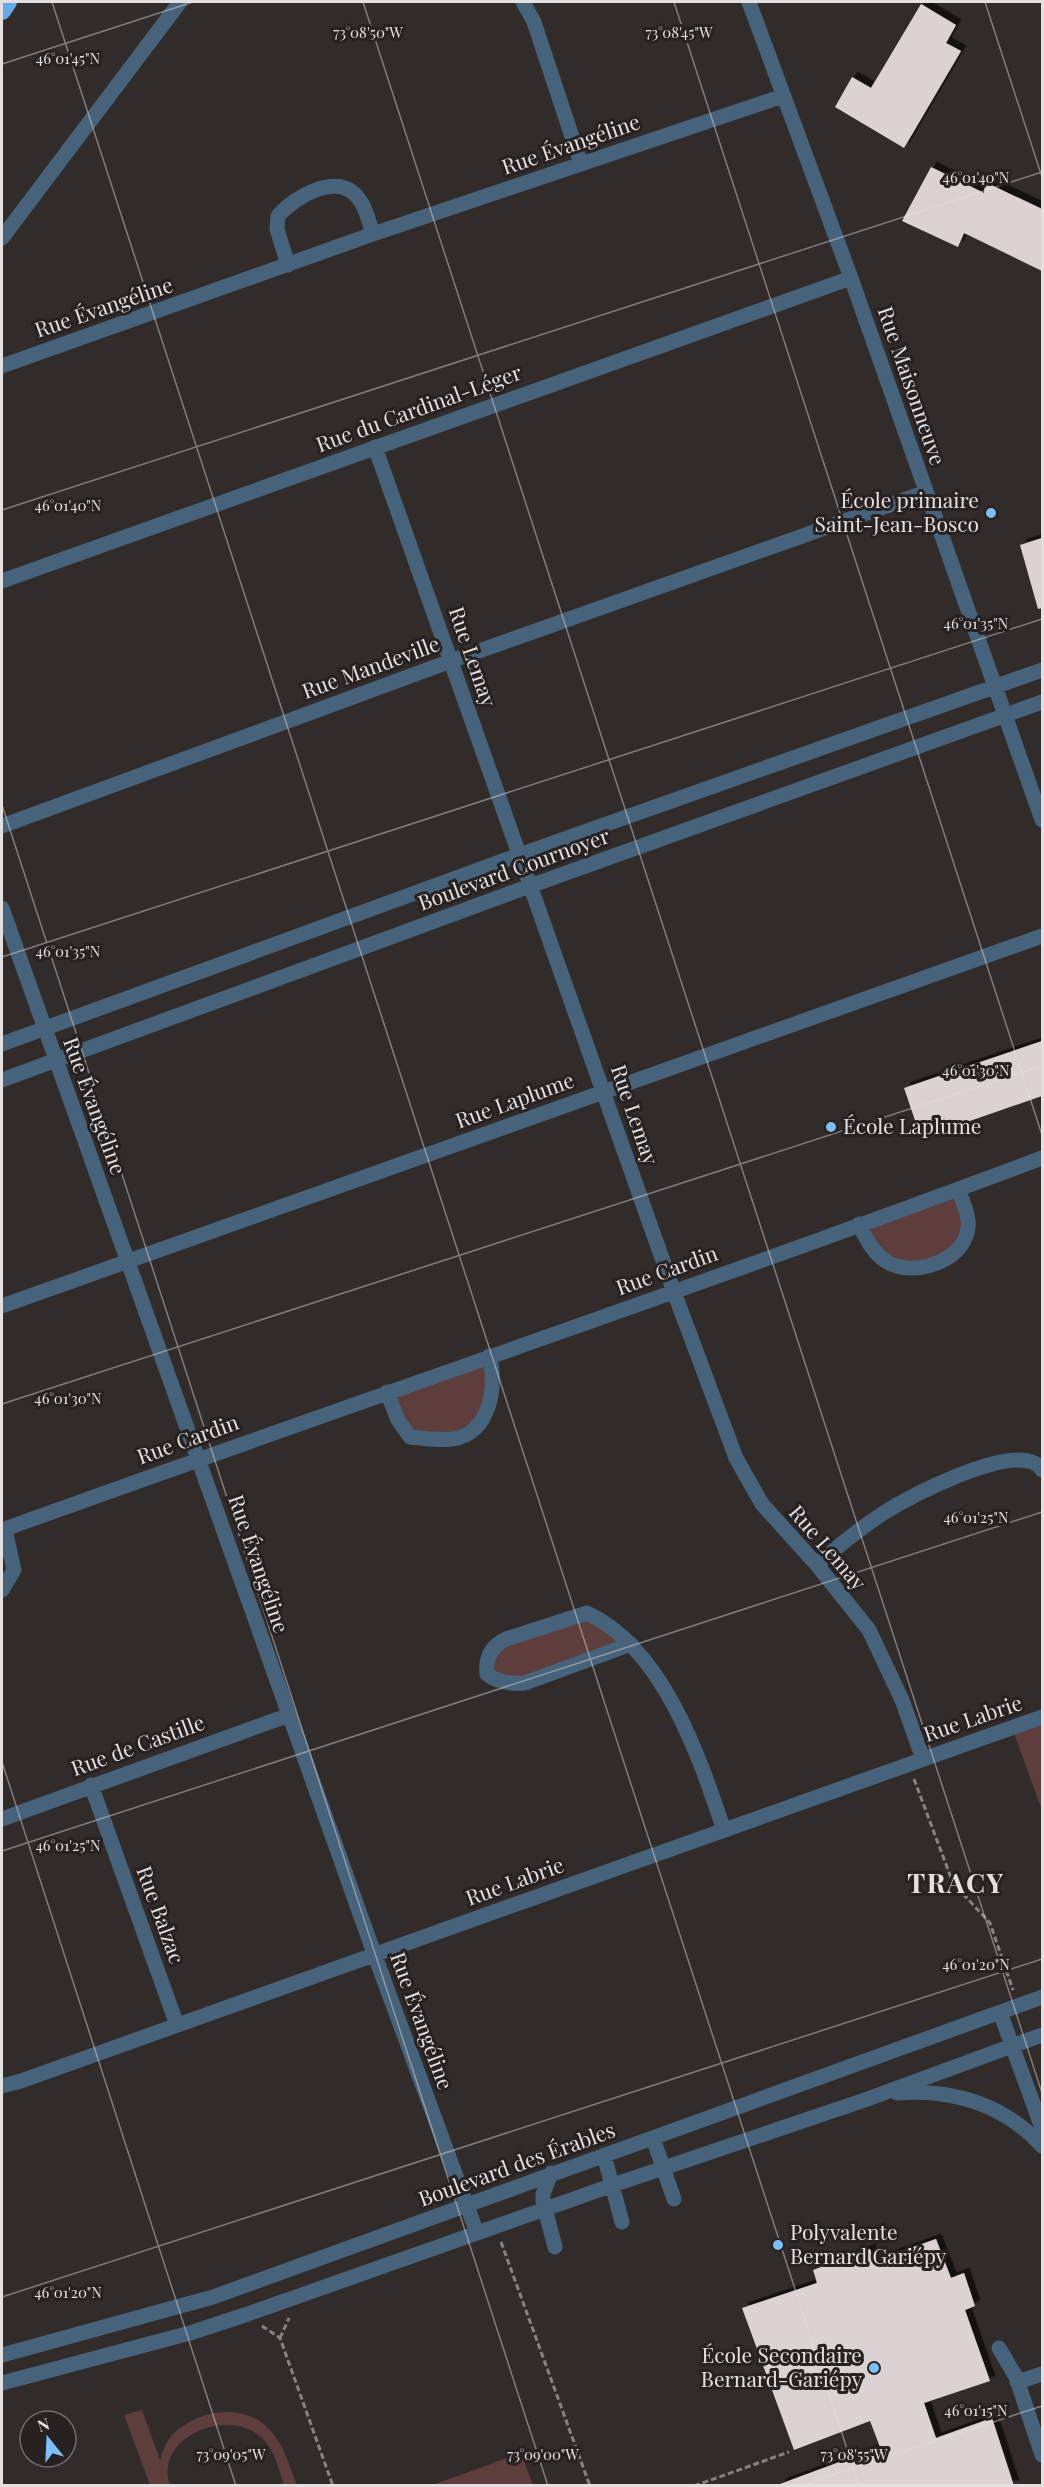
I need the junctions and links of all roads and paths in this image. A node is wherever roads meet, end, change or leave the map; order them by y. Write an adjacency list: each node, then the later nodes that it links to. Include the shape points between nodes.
1 (8, 2): 5 (highway)
2 (180, 2): 9 (street)
3 (524, 2): 7 (street)
4 (749, 2): 6 (street, Rue Maisonneuve)
5 (2, 11)
6 (783, 96): 7 (street, Rue Évangéline); 11 (street, Rue Maisonneuve)
7 (581, 164): 8 (street, Rue Évangéline)
8 (373, 234): 10 (street, Rue Évangéline); 10 (street, via 358,197 348,189 333,186 313,191 291,203 278,216 277,229)
9 (2, 238)
10 (288, 265): 12 (street, Rue Évangéline)
11 (851, 278): 13 (street, Rue du Cardinal-Léger); 14 (street, Rue Maisonneuve)
12 (2, 366)
13 (375, 447): 15 (street, Rue du Cardinal-Léger); 16 (street, Rue Lemay)
14 (927, 492): 16 (street, Rue Mandeville); 18 (street, Rue Maisonneuve)
15 (2, 580)
16 (451, 661): 22 (street, Rue Mandeville); 23 (street, Rue Lemay)
17 (1042, 670): 18 (street, Boulevard Cournoyer)
18 (995, 687): 20 (street, Rue Maisonneuve); 23 (street, Boulevard Cournoyer)
19 (1042, 702): 20 (street, Boulevard Cournoyer)
20 (1006, 716): 21 (street, Rue Maisonneuve); 24 (street, Boulevard Cournoyer)
21 (1042, 820)
22 (2, 826)
23 (519, 855): 24 (street, Rue Lemay); 27 (street, Boulevard Cournoyer)
24 (530, 886): 29 (street, Boulevard Cournoyer); 31 (street, Rue Lemay)
25 (2, 908): 27 (street, Rue Évangéline)
26 (1042, 936): 31 (street, Rue Laplume)
27 (44, 1028): 28 (street, Boulevard Cournoyer); 29 (street, Rue Évangéline)
28 (2, 1044)
29 (56, 1061): 30 (street, Boulevard Cournoyer); 35 (street, Rue Évangéline)
30 (2, 1080)
31 (603, 1091): 35 (street, Rue Laplume); 36 (street, Rue Lemay)
32 (1042, 1158): 33 (street, Rue Cardin)
33 (958, 1190): 34 (street, Rue Cardin); 34 (street, via 969,1222 967,1235 951,1256 939,1263 906,1269 889,1263 867,1241)
34 (859, 1224): 36 (street, Rue Cardin)
35 (127, 1261): 37 (street, Rue Laplume); 40 (street, Rue Évangéline)
36 (674, 1292): 38 (street, Rue Cardin); 43 (street, Rue Lemay, via 742,1473 762,1504)
37 (2, 1306)
38 (489, 1356): 39 (street, Rue Cardin); 39 (street, via 494,1377 491,1400 485,1414 466,1435 453,1439 410,1437)
39 (387, 1392): 40 (street, Rue Cardin)
40 (198, 1459): 42 (street, Rue Cardin); 46 (street, Rue Évangéline)
41 (1042, 1470): 43 (street, via 1032,1462 1018,1460 929,1488 881,1514)
42 (3, 1530): 44 (street, Rue Cardin, via 14,1570)
43 (817, 1565): 48 (street, Rue Lemay, via 869,1630 902,1700)
44 (2, 1590)
45 (631, 1644): 45 (street, via 525,1683 495,1680 487,1674 486,1663 496,1644 587,1613 610,1625); 52 (street, via 684,1724)
46 (289, 1715): 50 (street, Rue de Castille); 53 (street, Rue Évangéline)
47 (1042, 1717): 48 (street, Rue Labrie)
48 (923, 1759): 52 (street, Rue Labrie)
49 (912, 1774): 54 (path, via 953,1883 990,1923)
50 (91, 1785): 51 (street, Rue de Castille); 57 (street, Rue Balzac)
51 (2, 1819)
52 (724, 1830): 53 (street, Rue Labrie)
53 (375, 1956): 57 (street, Rue Labrie); 70 (street, Rue Évangéline)
54 (1016, 1999)
55 (1041, 2002): 56 (street, Boulevard des Érables)
56 (1000, 2012): 59 (street); 63 (street, Boulevard des Érables)
57 (177, 2025): 60 (street, Rue Labrie)
58 (1042, 2035): 59 (street)
59 (1012, 2046): 61 (street); 62 (street)
60 (2, 2086)
61 (862, 2101): 64 (street, via 898,2092 958,2096 1007,2116); 66 (street)
62 (1042, 2128)
63 (653, 2138): 65 (street, Boulevard des Érables); 66 (street)
64 (1042, 2146)
65 (604, 2155): 67 (street, Boulevard des Érables); 68 (street)
66 (664, 2168): 68 (street); 69 (street)
67 (551, 2173): 70 (street, Boulevard des Érables); 71 (street, via 543,2194)
68 (613, 2185): 71 (street); 72 (street)
69 (674, 2199)
70 (467, 2206): 73 (street, Rue Évangéline); 80 (street, Boulevard des Érables, via 213,2297)
71 (545, 2209): 73 (street); 75 (street)
72 (622, 2222)
73 (477, 2233): 83 (street, via 222,2323)
74 (500, 2240): 87 (path)
75 (555, 2247)
76 (290, 2316): 78 (path)
77 (262, 2326): 78 (path)
78 (280, 2338): 86 (path)
79 (999, 2348): 82 (street)
80 (2, 2355)
81 (1042, 2374): 82 (street)
82 (1017, 2382): 85 (street)
83 (2, 2383)
84 (789, 2452): 88 (path)
85 (1042, 2455)
86 (333, 2486)
87 (590, 2486)
88 (694, 2486)

